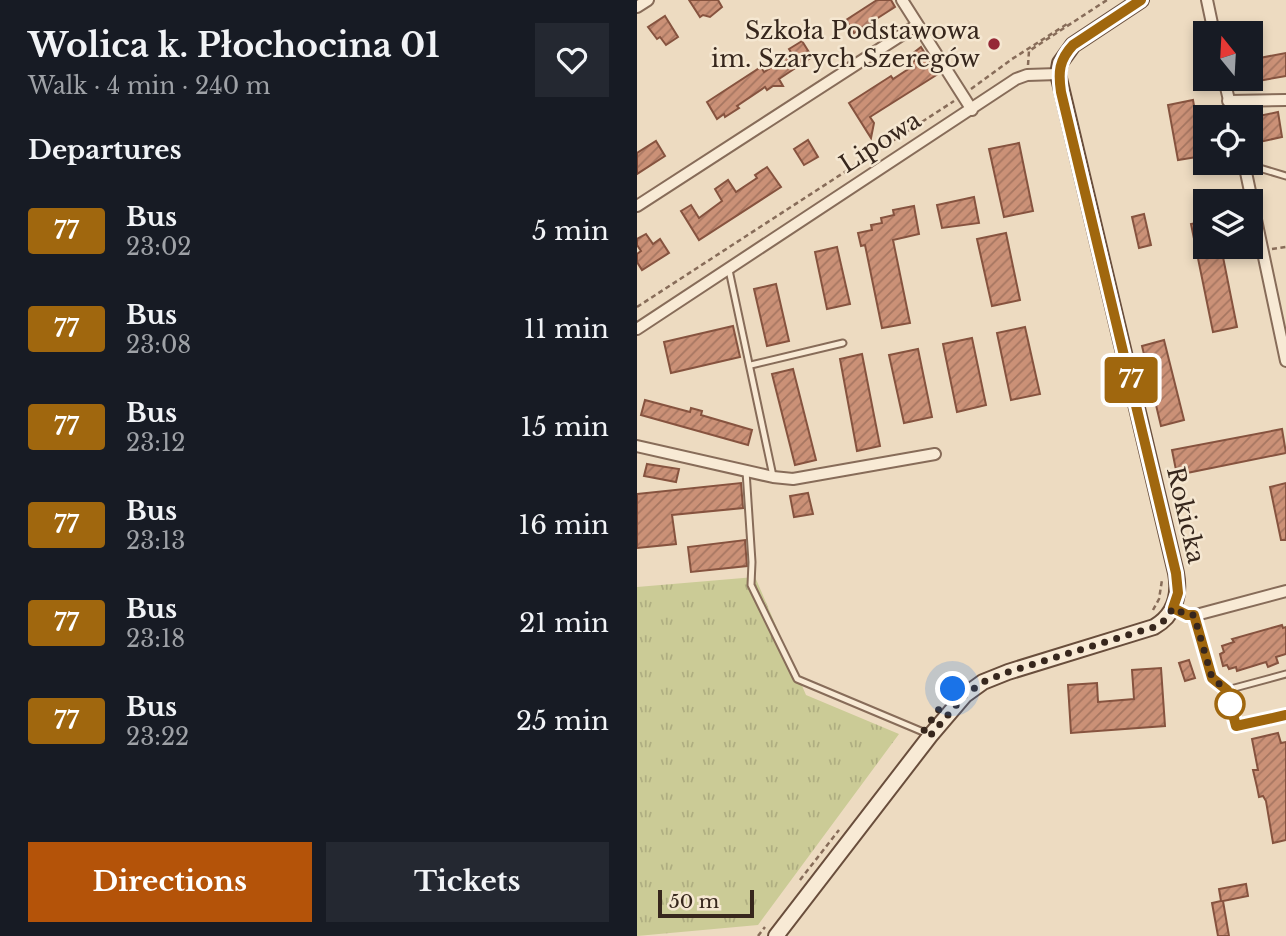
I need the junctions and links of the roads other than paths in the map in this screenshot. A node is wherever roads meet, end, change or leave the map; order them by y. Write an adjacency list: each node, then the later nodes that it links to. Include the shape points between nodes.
1 (648, 0): 5 (street)
2 (902, 0): 7 (street)
3 (1141, 0): 8 (main road, via 1073,45)
4 (1207, 0): 6 (street)
5 (637, 7)
6 (1211, 21)
7 (917, 25): 13 (street); 17 (street)
8 (1058, 74): 13 (street, Lipowa, via 1016,79); 28 (main road, Rokicka, via 1176,573 1178,593)
9 (1227, 91): 11 (street)
10 (1286, 100): 11 (street)
11 (1229, 101): 12 (street)
12 (1230, 105)
13 (972, 110): 18 (street, Lipowa)
14 (1263, 169): 16 (lane)
15 (1247, 175): 21 (street)
16 (1286, 176)
17 (637, 206)
18 (729, 267): 19 (street, Lipowa); 22 (lane)
19 (637, 329)
20 (843, 343): 22 (lane)
21 (1286, 361)
22 (751, 365): 26 (lane)
23 (637, 446): 25 (street)
24 (935, 454): 26 (street, via 793,479)
25 (746, 471): 26 (street); 33 (lane, via 751,585 797,679)
26 (773, 477)
27 (1286, 592): 29 (street)
28 (1173, 608): 29 (street); 33 (main road, via 1154,627 983,682 965,695)
29 (1194, 615): 31 (lane, via 1212,678)
30 (1286, 674): 31 (lane)
31 (1227, 690): 32 (lane, via 1236,726)
32 (1286, 715)
33 (930, 736): 34 (main road, via 786,921)
34 (770, 932)

